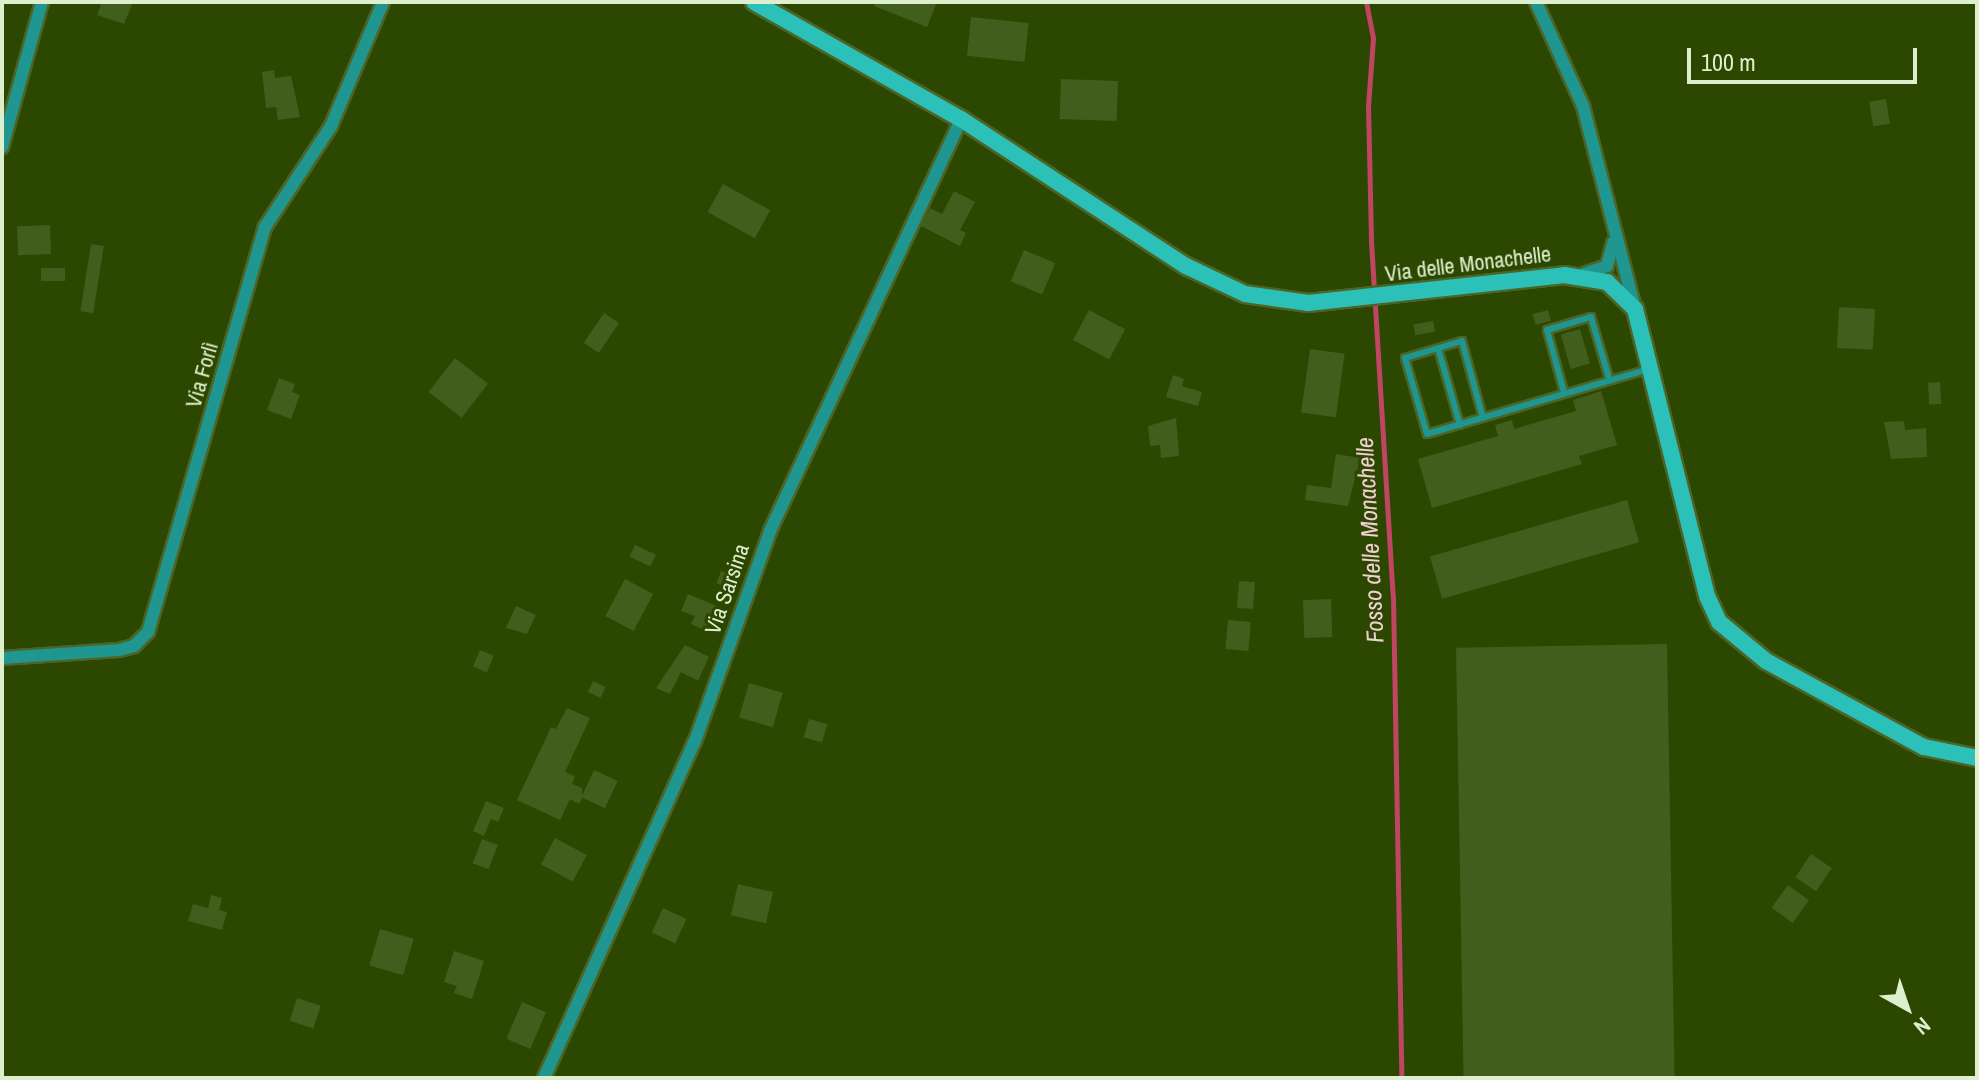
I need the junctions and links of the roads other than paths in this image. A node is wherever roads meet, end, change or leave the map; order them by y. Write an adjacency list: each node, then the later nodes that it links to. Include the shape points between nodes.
1 (42, 2): 6 (street)
2 (383, 2): 16 (street, Via Forlì, via 331,126 265,227 148,632 134,646 119,650)
3 (754, 2): 5 (street, Via delle Monachelle)
4 (1536, 2): 7 (street, via 1579,95)
5 (961, 119): 8 (street, Via delle Monachelle, via 1224,286 1289,303); 18 (street, Via Sarsina, via 770,531 695,741)
6 (2, 147)
7 (1611, 224): 8 (street, via 1613,253 1607,266 1593,274); 9 (street)
8 (1569, 275): 9 (street, Via delle Monachelle, via 1607,282)
9 (1635, 309): 11 (street)
10 (1438, 348): 14 (lane, via 1462,341); 15 (lane); 15 (lane, via 1405,358 1427,434)
11 (1650, 369): 12 (lane); 17 (street, via 1707,596 1724,629 1766,661 1924,747)
12 (1609, 378): 13 (lane); 13 (lane, via 1591,317 1547,330)
13 (1564, 392): 14 (lane)
14 (1483, 418): 15 (lane)
15 (1460, 425)
16 (2, 658)
17 (1977, 758)
18 (544, 1078)

